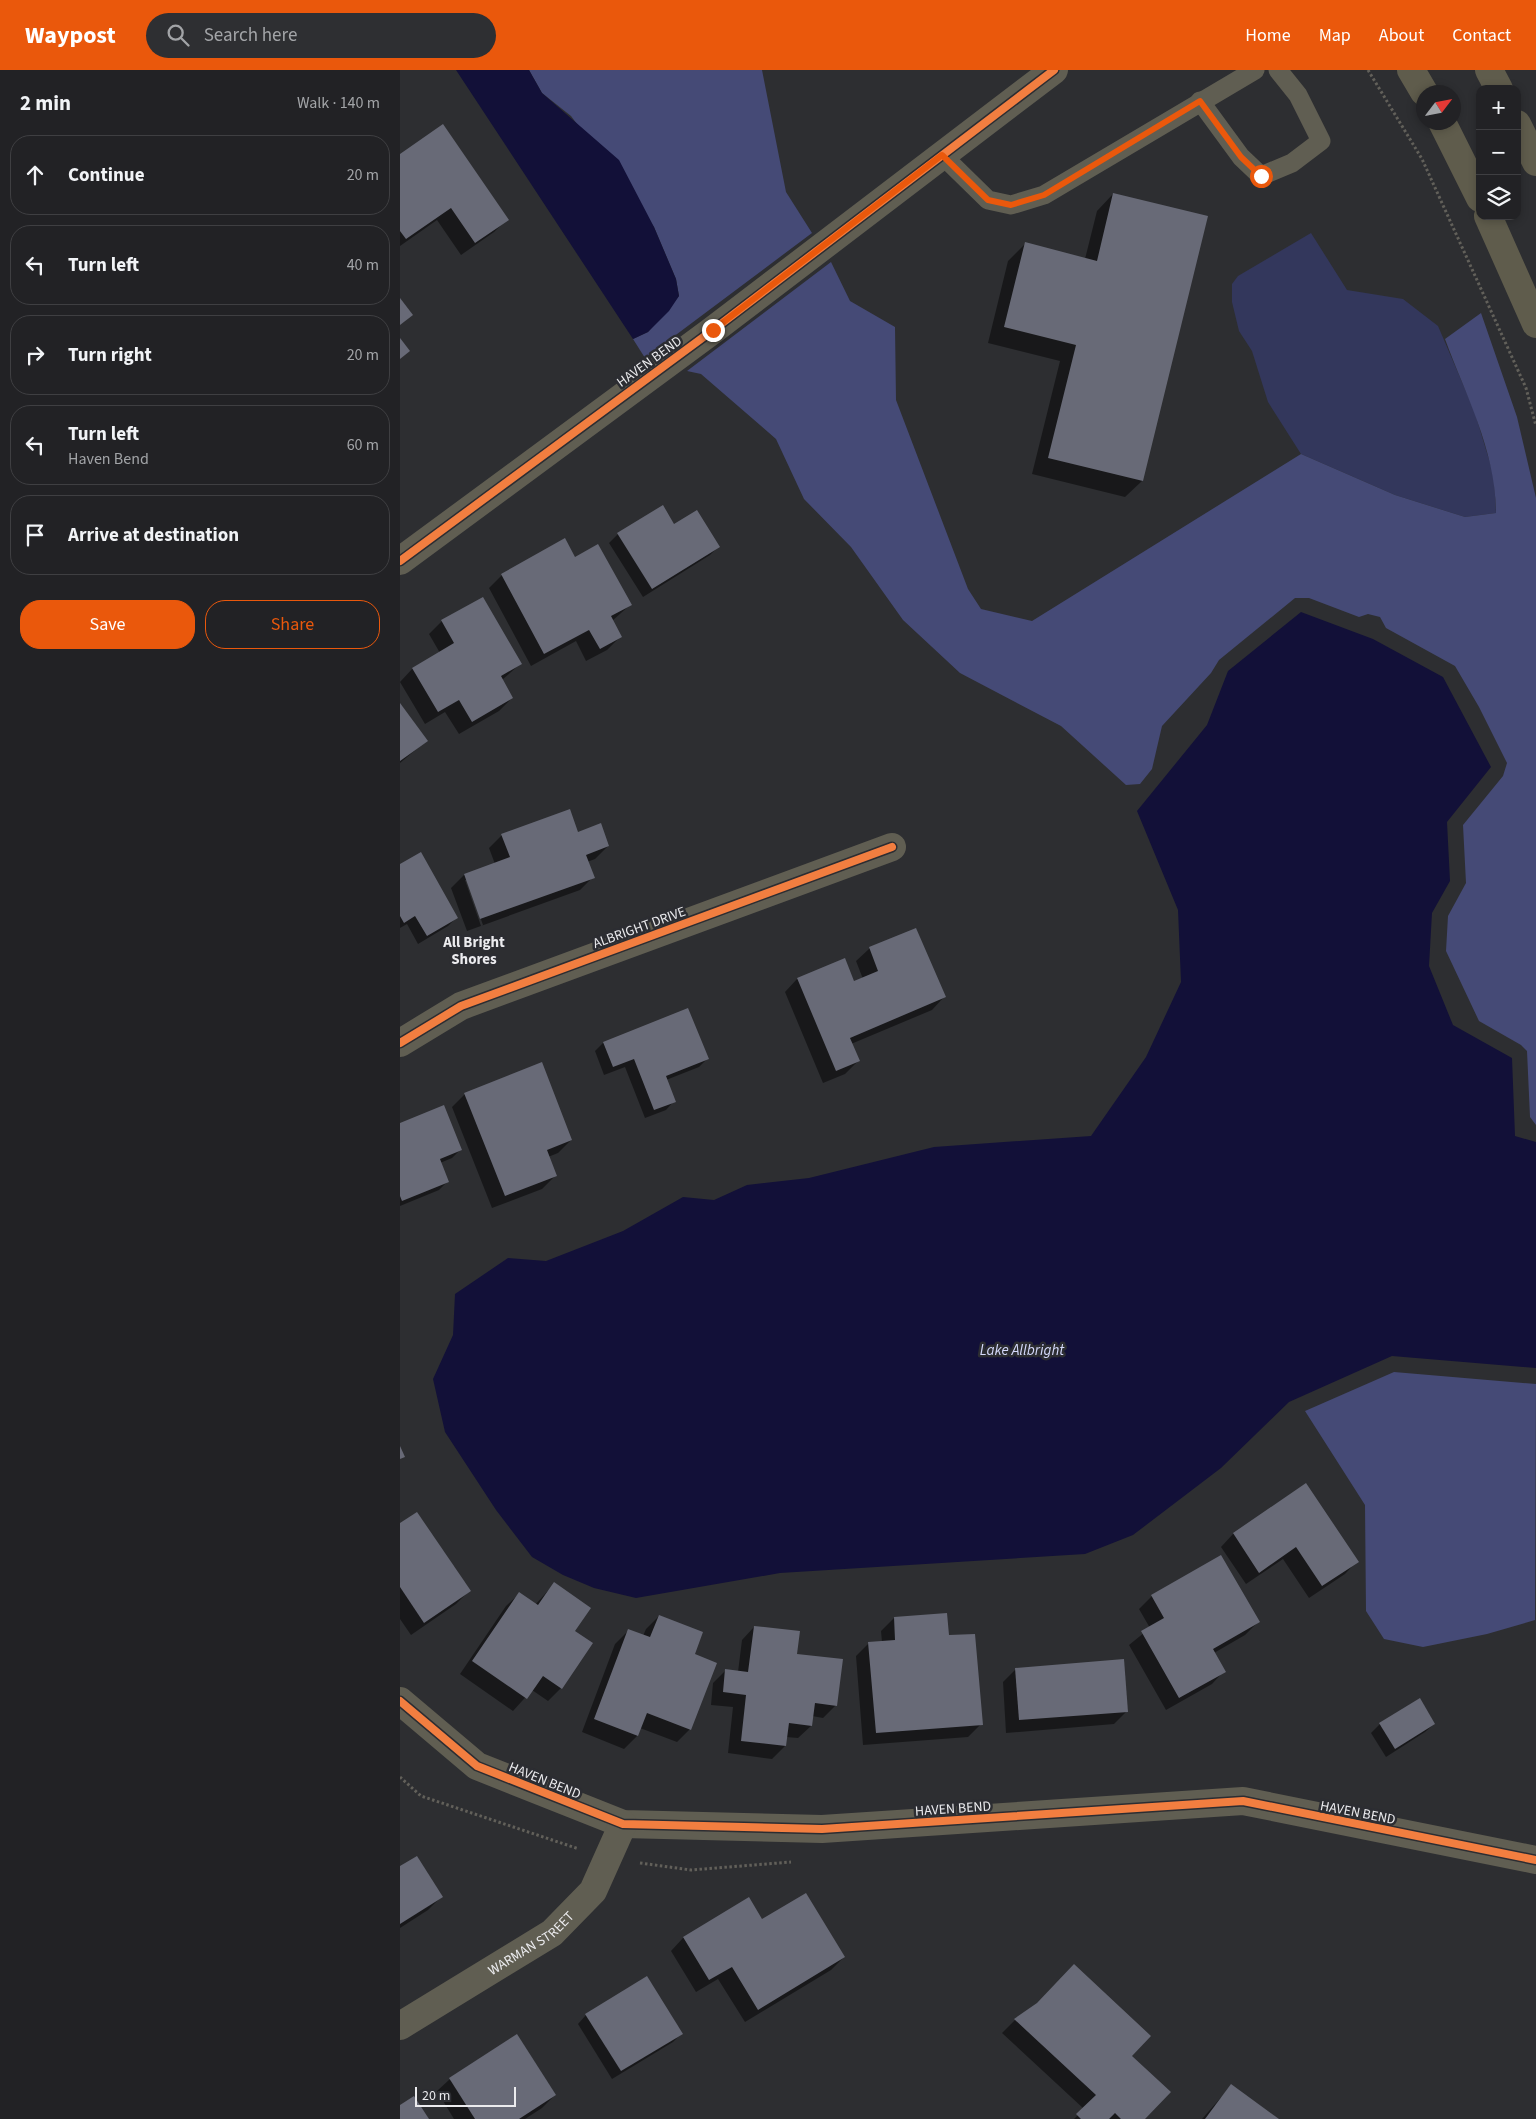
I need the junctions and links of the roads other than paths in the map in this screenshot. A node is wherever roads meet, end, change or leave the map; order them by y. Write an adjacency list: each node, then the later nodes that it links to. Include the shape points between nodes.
1 (1054, 70): 11 (street, HAVEN BEND)
2 (1255, 70): 8 (lane)
3 (1278, 70): 8 (lane, via 1298,95 1321,141 1292,163 1261,176 1241,157)
4 (1411, 70): 6 (main road)
5 (1489, 70): 7 (main road)
6 (1420, 85)
7 (1497, 85)
8 (1200, 101): 11 (lane, via 1044,195 1011,205 988,200)
9 (1446, 130): 13 (main road)
10 (1520, 130): 12 (main road)
11 (942, 155): 16 (street, HAVEN BEND, via 705,336)
12 (1536, 162)
13 (1476, 190)
14 (1490, 220): 15 (main road)
15 (1536, 324)
16 (400, 561)
17 (892, 847): 18 (street, ALBRIGHT DRIVE, via 461,1006)
18 (400, 1043)
19 (400, 1700): 20 (street, HAVEN BEND, via 477,1766)
20 (623, 1824): 21 (street, HAVEN BEND, via 822,1829 1243,1801); 22 (street, WARMAN STREET, via 593,1891 552,1933)
21 (1536, 1860)
22 (400, 2026)

